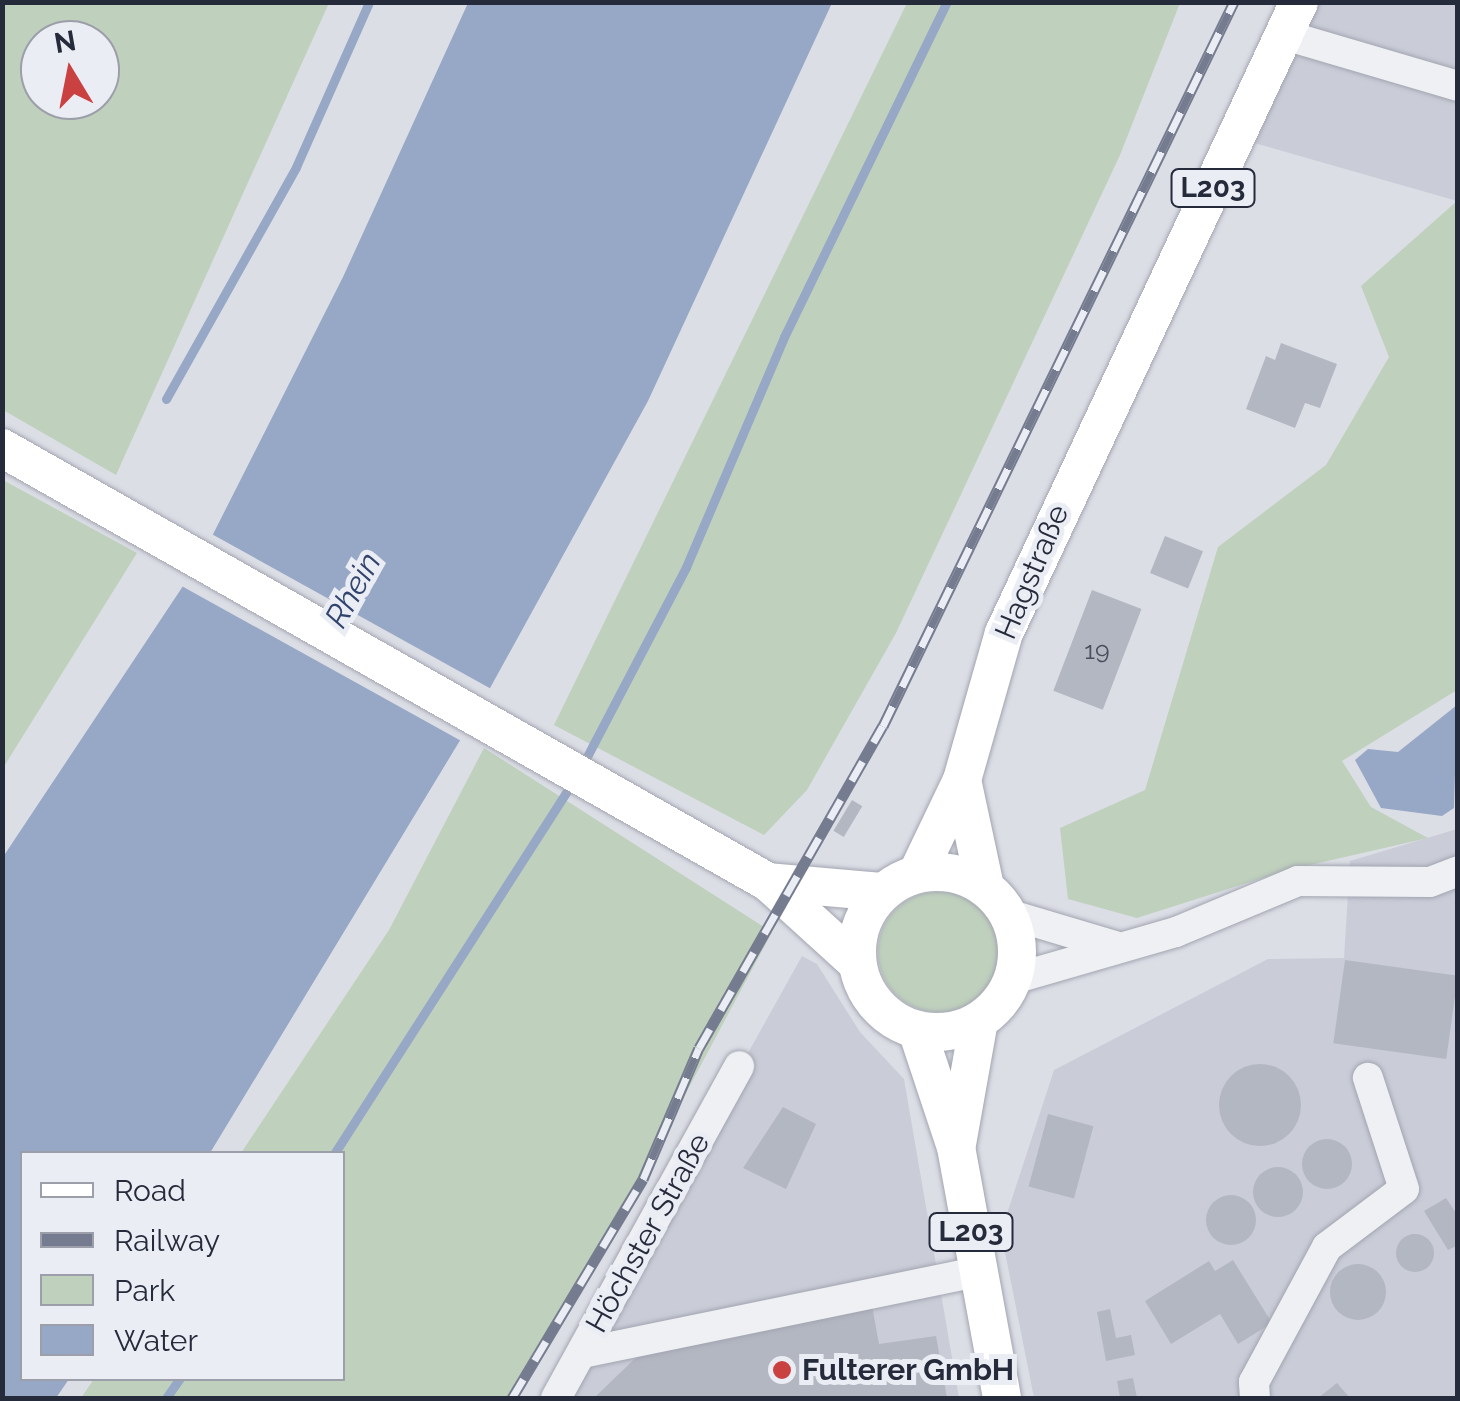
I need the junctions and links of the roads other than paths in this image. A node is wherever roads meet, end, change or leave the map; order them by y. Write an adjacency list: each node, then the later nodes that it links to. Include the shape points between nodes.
1 (1292, 18): 2 (street); 4 (main road, Hagstraße / L203, via 1004,632)
2 (1458, 86)
3 (2, 448): 7 (main road)
4 (962, 780): 6 (main road, Hagstraße / L203); 9 (main road, Hagstraße / L203)
5 (1458, 870): 10 (street, via 1430,882 1298,881)
6 (917, 874): 8 (main road); 9 (main road, via 964,876)
7 (768, 882): 8 (main road); 11 (main road)
8 (883, 892): 11 (main road, via 866,913)
9 (996, 901): 10 (street); 12 (main road, Hagstraße / L203, via 1016,935)
10 (1123, 948): 12 (street)
11 (857, 963): 14 (main road, via 877,1006)
12 (1013, 979): 13 (main road, L203)
13 (979, 1021): 14 (main road); 17 (main road, L203)
14 (917, 1030): 17 (main road, L203)
15 (739, 1066): 19 (street, Höchster Straße)
16 (1368, 1078): 22 (street, via 1404,1190 1327,1247 1254,1382)
17 (956, 1147): 18 (main road, L203)
18 (978, 1272): 19 (street); 21 (main road, L203)
19 (582, 1352): 20 (street, Höchster Straße)
20 (556, 1398)
21 (1002, 1398)
22 (1255, 1398)

